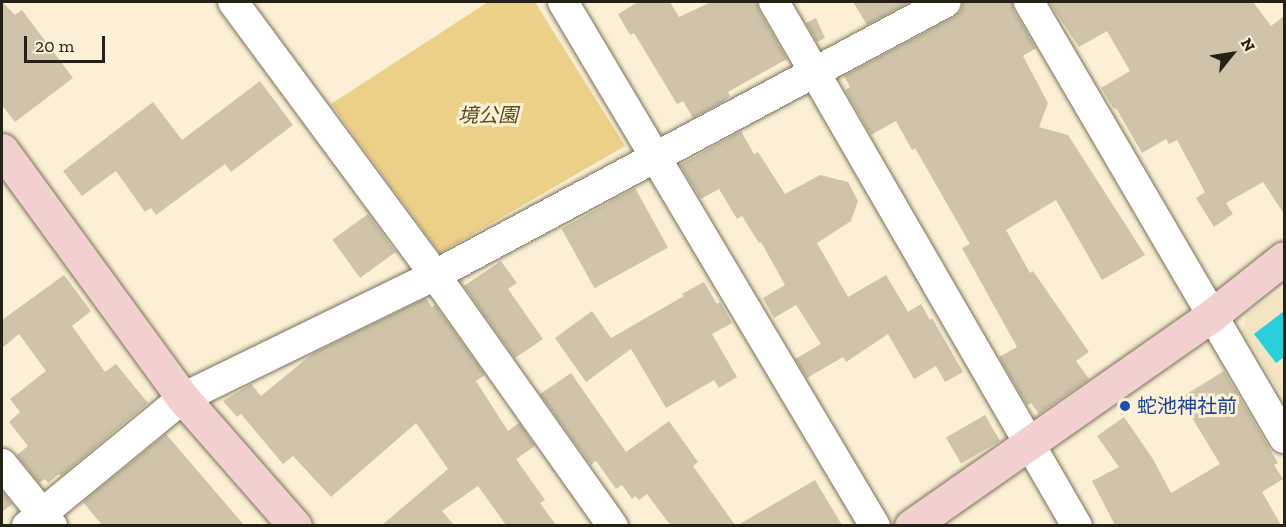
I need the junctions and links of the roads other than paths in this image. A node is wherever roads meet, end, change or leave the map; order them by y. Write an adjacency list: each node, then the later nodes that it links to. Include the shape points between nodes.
1 (233, 2): 10 (street)
2 (563, 2): 8 (street)
3 (774, 2): 6 (street)
4 (946, 2): 6 (street)
5 (1029, 2): 11 (street)
6 (814, 72): 8 (street); 14 (street)
7 (2, 150): 12 (street)
8 (655, 158): 10 (street); 19 (street)
9 (1284, 258): 11 (street)
10 (435, 275): 12 (street); 18 (street)
11 (1211, 316): 13 (street); 14 (street)
12 (183, 398): 16 (street); 17 (street)
13 (1284, 438)
14 (1028, 441): 20 (street); 21 (street)
15 (2, 464): 16 (street)
16 (40, 521)
17 (295, 525)
18 (613, 525)
19 (875, 525)
20 (911, 525)
21 (1077, 525)

